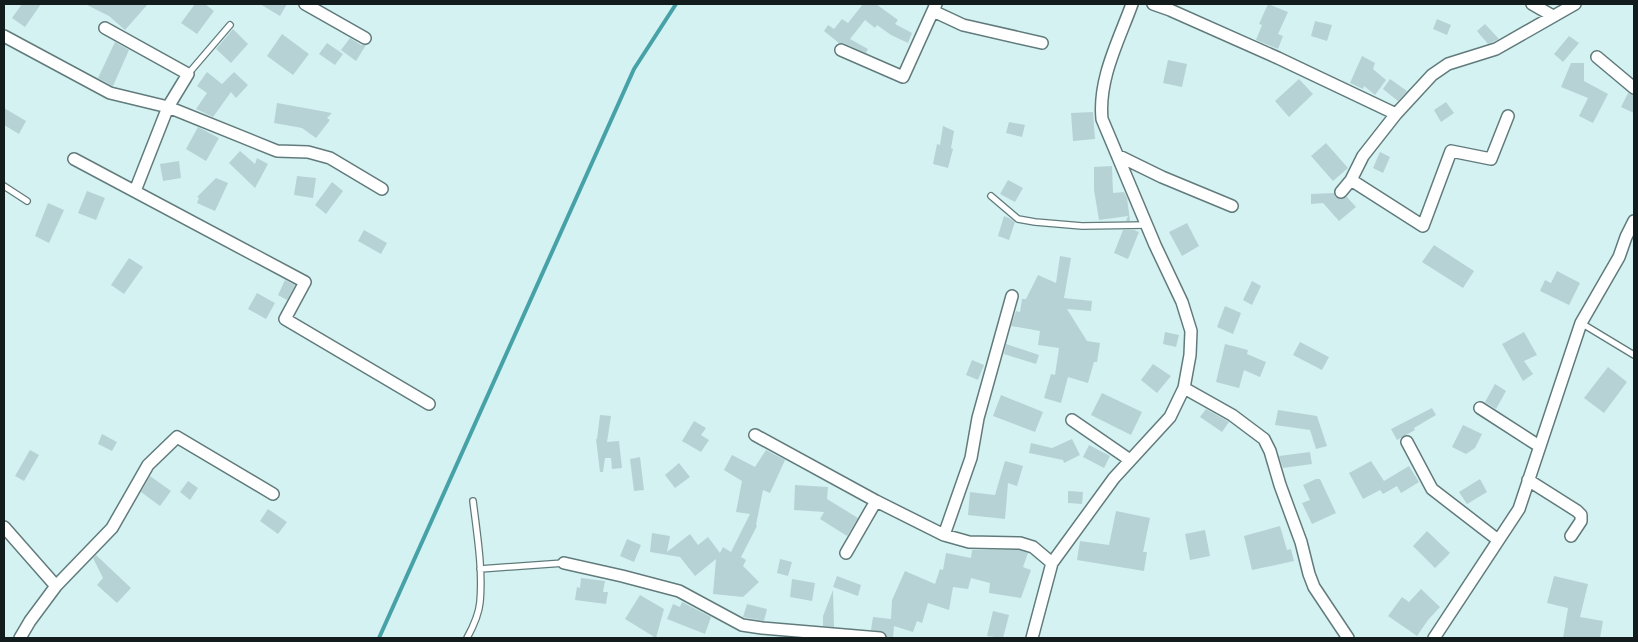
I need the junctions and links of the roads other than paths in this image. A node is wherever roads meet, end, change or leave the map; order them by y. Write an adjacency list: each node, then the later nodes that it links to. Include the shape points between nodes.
1 (305, 4): 11 (street)
2 (1132, 4): 20 (street, via 1105,80 1101,104 1102,119)
3 (1153, 4): 18 (street)
4 (1532, 4): 7 (street)
5 (1575, 4): 7 (street)
6 (934, 7): 12 (street, via 963,25); 13 (street, via 903,77)
7 (1554, 16): 18 (street, via 1496,49 1448,64 1432,75)
8 (230, 25): 15 (lane)
9 (105, 28): 15 (street)
10 (4, 36): 17 (street, via 110,93)
11 (365, 38)
12 (1042, 43)
13 (841, 50)
14 (1597, 57): 16 (street)
15 (188, 74): 17 (street)
16 (1634, 88)
17 (168, 107): 24 (street, via 277,151 308,152 330,158); 25 (street)
18 (1396, 114): 22 (street, via 1363,156)
19 (1508, 116): 22 (street, via 1491,159 1451,152 1424,226)
20 (1117, 155): 29 (street); 31 (street)
21 (74, 159): 25 (street)
22 (1351, 180): 26 (street)
23 (4, 186): 28 (lane)
24 (382, 189)
25 (135, 191): 36 (street, via 305,282 286,319)
26 (1341, 192)
27 (991, 196): 31 (lane, via 1018,219 1026,221 1082,226)
28 (27, 201)
29 (1232, 206)
30 (1634, 221): 33 (street, via 1619,257)
31 (1147, 225): 35 (street, via 1182,302 1191,331)
32 (1012, 296): 48 (street, via 978,418 971,458)
33 (1581, 322): 34 (lane); 41 (street)
34 (1634, 355)
35 (1184, 388): 42 (street, via 1170,417); 61 (street, via 1232,415 1264,439 1314,586)
36 (429, 404)
37 (1480, 408): 41 (street)
38 (1072, 420): 42 (street)
39 (755, 436): 46 (street)
40 (1407, 442): 50 (street, via 1432,489)
41 (1539, 446): 43 (street)
42 (1130, 460): 53 (street)
43 (1528, 480): 49 (street, via 1581,515 1581,522); 50 (street, via 1519,509)
44 (273, 494): 55 (street, via 176,437 148,465 112,528)
45 (473, 501): 54 (lane)
46 (876, 501): 48 (street); 51 (street)
47 (4, 527): 55 (street)
48 (944, 535): 53 (street, via 970,542 1020,543 1033,547)
49 (1571, 536)
50 (1498, 540): 62 (street)
51 (846, 553)
52 (564, 563): 54 (lane); 58 (street, via 679,591 742,625)
53 (1052, 563): 60 (street)
54 (480, 569): 57 (lane, via 480,603)
55 (56, 586): 56 (street)
56 (20, 638)
57 (468, 638)
58 (866, 638): 59 (street)
59 (880, 638)
60 (1032, 638)
61 (1348, 638)
62 (1434, 638)

